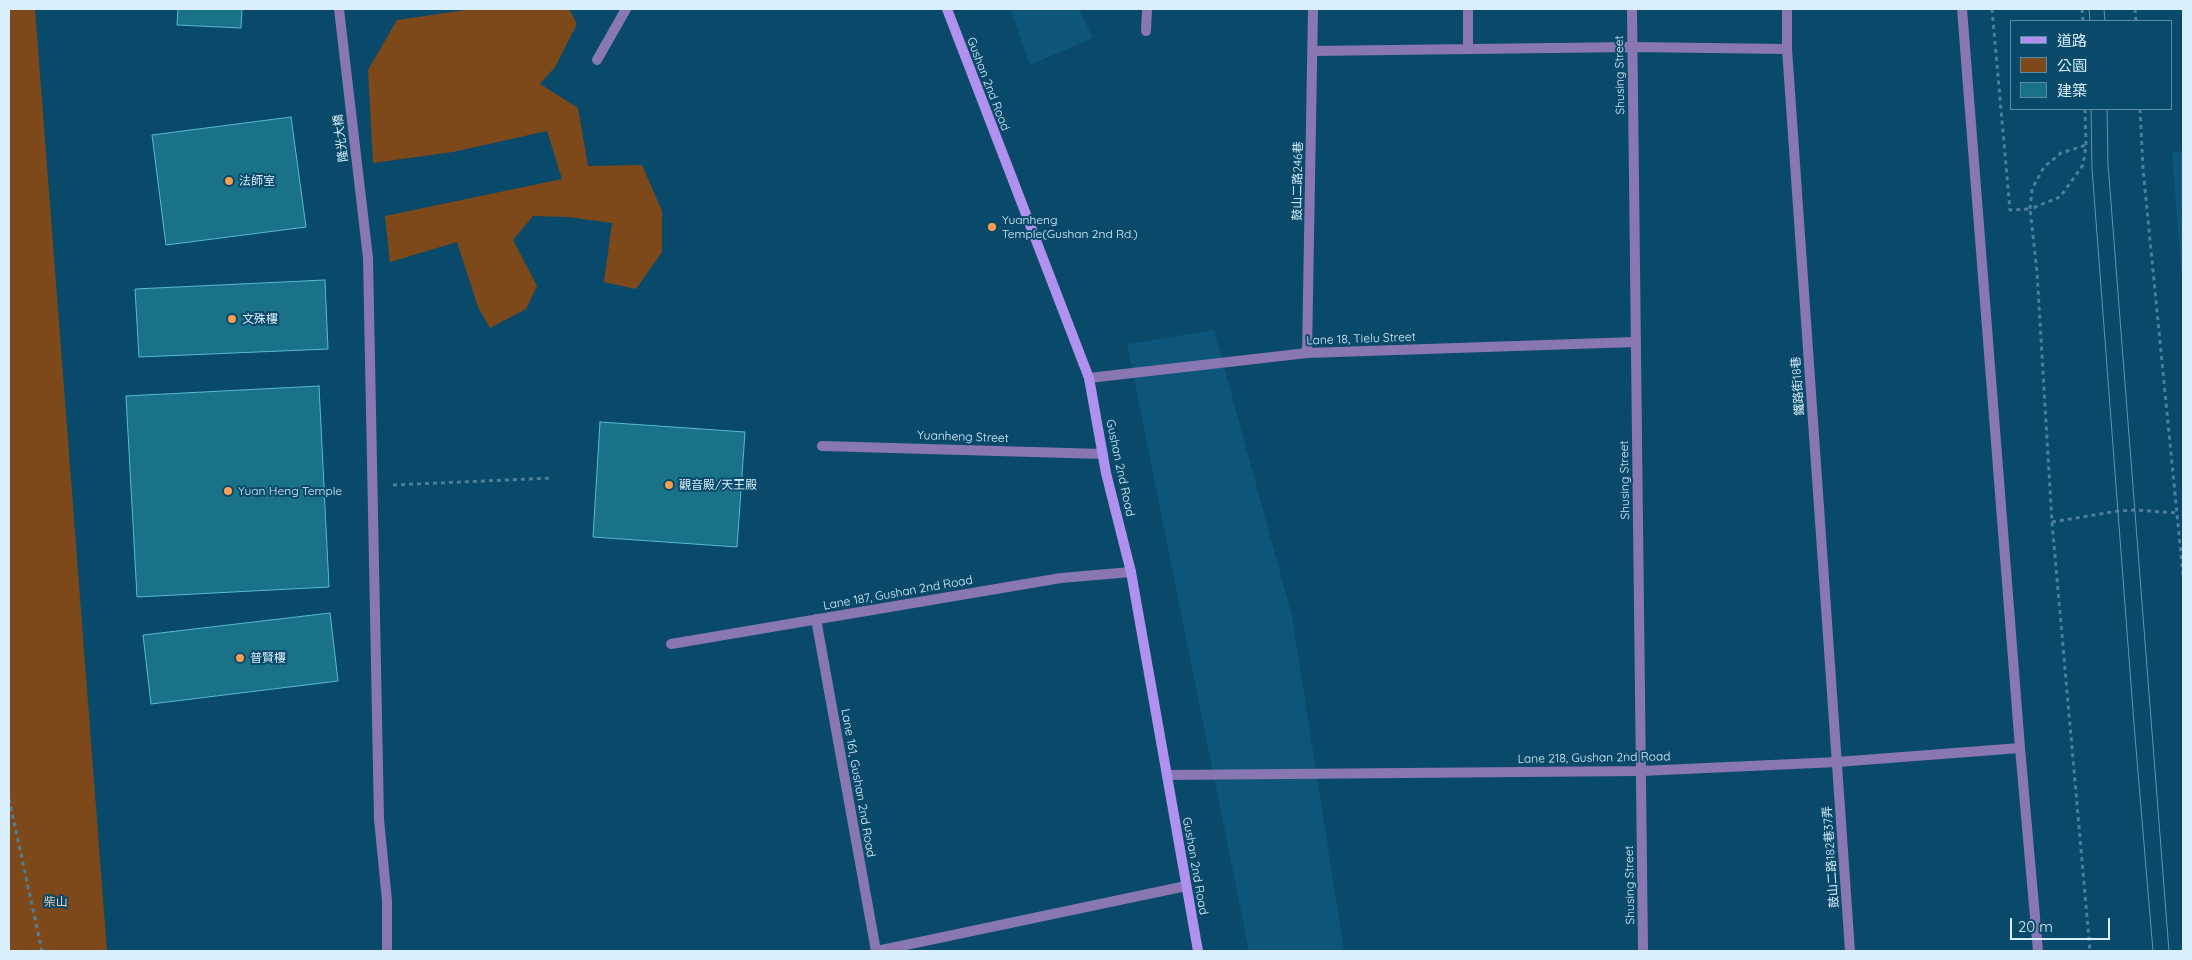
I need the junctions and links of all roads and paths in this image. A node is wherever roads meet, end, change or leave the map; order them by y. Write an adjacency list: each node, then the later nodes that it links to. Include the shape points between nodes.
1 (626, 9): 16 (street)
2 (947, 9): 23 (street, Gushan 2nd Road)
3 (1147, 9): 11 (street)
4 (1313, 9): 15 (street, 鼓山二路246巷)
5 (1468, 9): 13 (street)
6 (1632, 9): 12 (street, Shusing Street)
7 (1787, 9): 14 (street, 鐵路街18巷)
8 (1962, 9): 34 (street)
9 (1992, 9): 20 (path, via 2010,210)
10 (339, 12): 27 (street, 隆光大橋, via 368,258)
11 (1146, 31)
12 (1632, 47): 13 (street); 14 (street); 21 (street, Shusing Street)
13 (1468, 49): 15 (street)
14 (1787, 49): 35 (street, 鐵路街18巷)
15 (1312, 51): 22 (street, 鼓山二路246巷)
16 (597, 60)
17 (2085, 110): 19 (path)
18 (2140, 110): 28 (path, via 2143,170)
19 (2086, 146): 20 (path, via 2083,165 2060,197); 20 (path, via 2061,153 2044,167 2032,189)
20 (2030, 209): 29 (path, via 2037,272)
21 (1636, 342): 22 (street, Lane 18, Tielu Street); 36 (street, Shusing Street)
22 (1308, 353): 23 (street, Lane 18, Tielu Street)
23 (1088, 378): 25 (street, Gushan 2nd Road)
24 (822, 446): 25 (street, Yuanheng Street)
25 (1103, 454): 30 (street, Gushan 2nd Road)
26 (552, 478): 27 (path)
27 (372, 487): 41 (street, 隆光大橋, via 380,819 387,901)
28 (2177, 513): 29 (path, via 2127,510); 31 (path)
29 (2052, 522): 47 (path)
30 (1131, 572): 32 (street, Lane 187, Gushan 2nd Road, via 1061,578); 37 (street, Gushan 2nd Road)
31 (2183, 575)
32 (816, 619): 33 (street, Lane 187, Gushan 2nd Road); 42 (street, Lane 161, Gushan 2nd Road)
33 (670, 644)
34 (2020, 748): 35 (street, Lane 218, Gushan 2nd Road); 46 (street)
35 (1838, 762): 36 (street, Lane 218, Gushan 2nd Road); 45 (street, 鼓山二路182巷37弄)
36 (1641, 771): 37 (street, Lane 218, Gushan 2nd Road); 44 (street, Shusing Street)
37 (1168, 775): 39 (street, Gushan 2nd Road)
38 (9, 798): 40 (path)
39 (1186, 886): 42 (street, Lane 161, Gushan 2nd Road); 43 (street, Gushan 2nd Road)
40 (42, 951)
41 (387, 951)
42 (877, 951)
43 (1198, 951)
44 (1643, 951)
45 (1850, 951)
46 (2038, 951)
47 (2090, 951)

